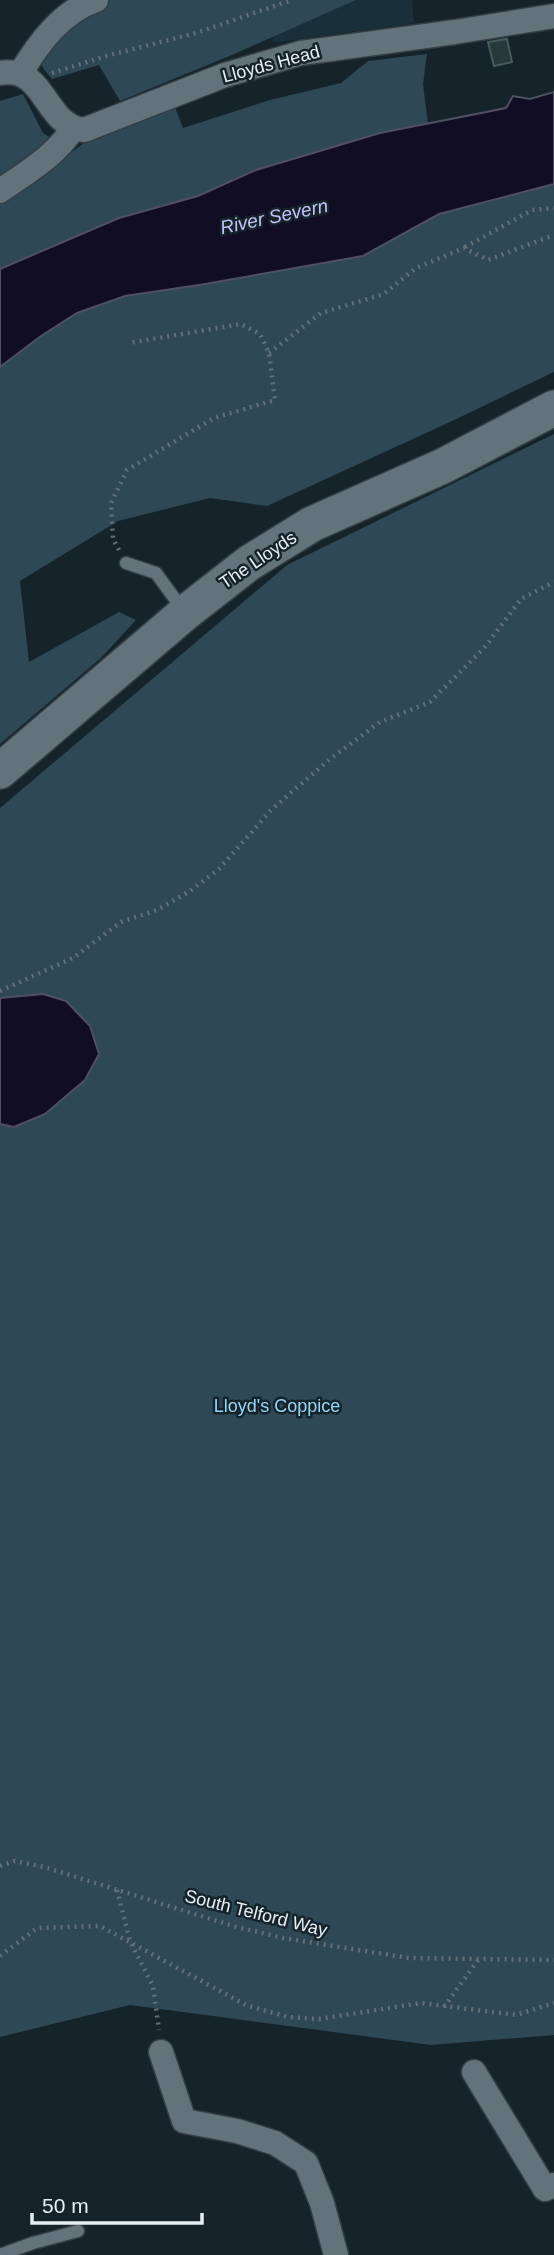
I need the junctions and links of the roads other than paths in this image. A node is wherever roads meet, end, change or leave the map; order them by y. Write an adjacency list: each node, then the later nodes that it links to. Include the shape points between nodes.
1 (96, 0): 3 (street, via 84,4 50,32)
2 (554, 16): 4 (street, Lloyds Head, via 300,53 225,75 84,130)
3 (17, 76): 4 (street)
4 (73, 129): 5 (street, via 47,159)
5 (0, 191)
6 (554, 408): 8 (street, The Lloyds, via 443,466 312,524 249,563)
7 (126, 564): 8 (lane, via 156,573)
8 (186, 613): 9 (street, The Lloyds)
9 (0, 771)
10 (161, 2052): 15 (street, via 184,2121 275,2143 306,2163)
11 (474, 2072): 12 (street, via 545,2189)
12 (554, 2185)
13 (78, 2231): 14 (lane)
14 (0, 2255)
15 (336, 2255)

